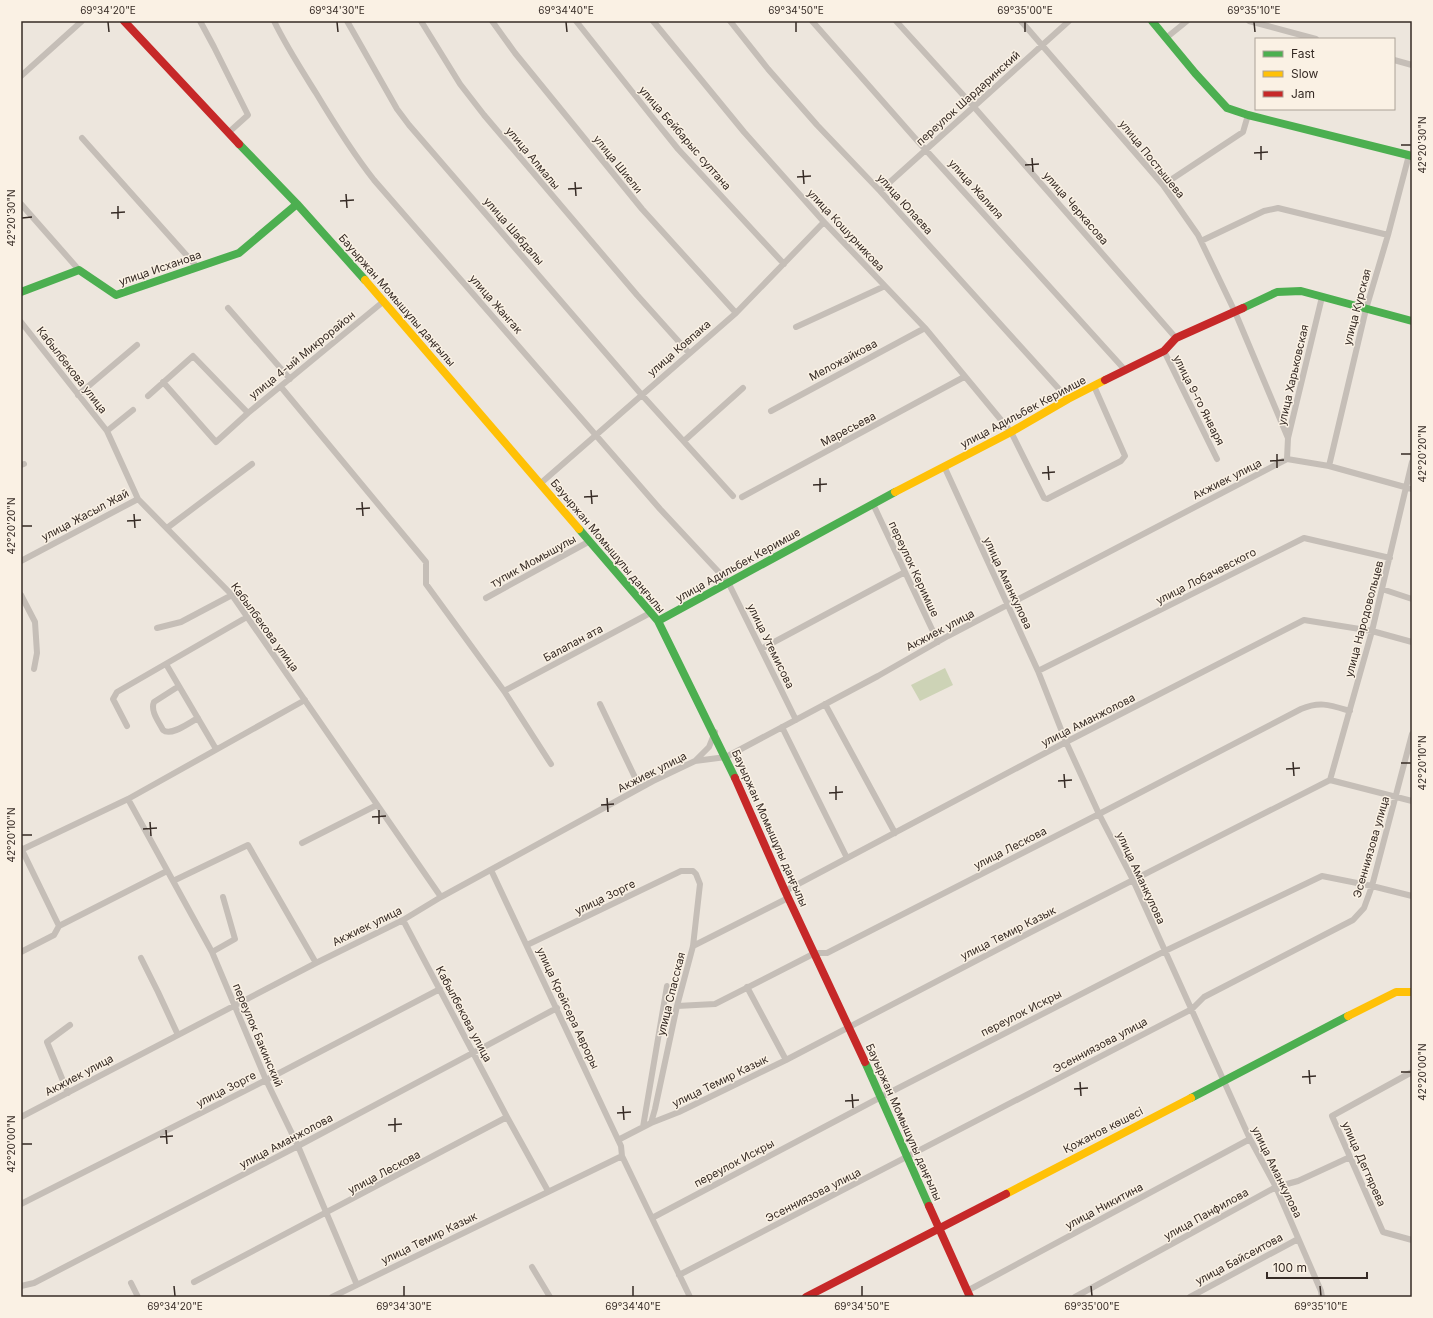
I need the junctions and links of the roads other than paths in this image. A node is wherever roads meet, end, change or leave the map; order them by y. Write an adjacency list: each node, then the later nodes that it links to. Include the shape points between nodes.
1 (82, 21): 23 (street)
2 (124, 21): 26 (main road, Бауыржан Момышұлы даңғылы)
3 (200, 21): 26 (street, via 248,115)
4 (274, 21): 72 (street, улица Жангак, via 343,138 374,180)
5 (348, 21): 63 (street, улица Шабдалы, via 397,109 409,125)
6 (421, 21): 55 (street, улица Алмалы, via 460,84 484,115)
7 (492, 21): 47 (street, улица Шиели, via 642,209)
8 (576, 21): 37 (street, улица Бейбарыс султана, via 678,149)
9 (653, 21): 34 (street, улица Кошурникова, via 744,132)
10 (730, 21): 31 (street, улица Юлаева, via 768,69)
11 (812, 21): 28 (street, улица Жалиля)
12 (896, 21): 24 (street, улица Черкасова)
13 (1020, 21): 20 (street, улица Постышева)
14 (1069, 21): 20 (street, переулок Шардаринский)
15 (1152, 21): 18 (main road)
16 (1186, 21): 18 (street)
17 (1250, 21): 19 (street)
18 (1166, 38): 25 (main road, via 1227,108)
19 (1312, 38)
20 (1042, 45): 24 (street, переулок Шардаринский); 30 (street, улица Постышева)
21 (1395, 60): 22 (street)
22 (1412, 65)
23 (21, 76)
24 (974, 107): 28 (street, переулок Шардаринский); 52 (street, улица Черкасова)
25 (1248, 115): 29 (main road); 30 (street, via 1243,132)
26 (228, 133): 33 (main road, Бауыржан Момышұлы даңғылы)
27 (82, 138): 38 (street)
28 (926, 149): 31 (street, переулок Шардаринский); 56 (street, улица Жалиля)
29 (1410, 156): 35 (street, улица Курская)
30 (1163, 185): 36 (street, улица Постышева)
31 (880, 191): 66 (street, улица Юлаева)
32 (21, 204): 39 (street)
33 (297, 204): 38 (main road, улица Исханова, via 239,253); 43 (main road, Бауыржан Момышұлы даңғылы)
34 (824, 222): 37 (street, улица Ковпака); 40 (street, улица Кошурникова)
35 (1388, 235): 36 (street, via 1278,208 1264,211); 45 (street, улица Курская)
36 (1201, 241): 46 (street, улица Постышева)
37 (784, 264): 47 (street, улица Ковпака)
38 (197, 267): 39 (main road, улица Исханова, via 116,295)
39 (78, 270): 41 (main road)
40 (885, 286): 50 (street); 51 (street, улица Кошурникова)
41 (21, 292)
42 (1322, 297): 45 (main road, улица Адильбек Керимше); 46 (main road, улица Адильбек Керимше, via 1301,291 1277,292); 73 (street, улица Харьковская)
43 (384, 301): 58 (street, улица 4-ый Микрорайон); 81 (main road, Бауыржан Момышұлы даңғылы)
44 (228, 308): 58 (street)
45 (1366, 309): 48 (main road, улица Адильбек Керимше); 80 (street, улица Курская)
46 (1235, 312): 52 (main road, улица Адильбек Керимше); 73 (street, улица Постышева)
47 (736, 313): 55 (street, улица Ковпака)
48 (1412, 321)
49 (21, 322): 64 (street, Кабылбекова улица)
50 (796, 327)
51 (924, 328): 57 (street, улица Кошурникова); 68 (street, Меложайкова)
52 (1176, 338): 54 (main road, улица Адильбек Керимше)
53 (137, 345): 64 (street)
54 (1164, 351): 56 (main road, улица Адильбек Керимше); 75 (street, улица 9-го Января)
55 (689, 353): 63 (street, улица Ковпака)
56 (1125, 370): 60 (main road, улица Адильбек Керимше)
57 (964, 377): 71 (street, улица Кошурникова); 84 (street, Маресьева)
58 (290, 379): 61 (street, улица 4-ый Микрорайон)
59 (163, 382): 65 (street, улица 4-ый Микрорайон); 69 (street, улица 4-ый Микрорайон, via 193,356); 69 (street, via 216,442)
60 (1094, 386): 66 (main road, улица Адильбек Керимше); 71 (street, улица Кошурникова, via 1125,456 1121,461 1047,499 1044,498)
61 (281, 387): 69 (street, улица 4-ый Микрорайон); 111 (street, via 426,562 426,584)
62 (744, 388): 74 (street)
63 (641, 394): 72 (street, улица Ковпака); 74 (street, улица Шабдалы)
64 (78, 395): 70 (street, Кабылбекова улица)
65 (148, 396)
66 (1068, 399): 71 (main road, улица Адильбек Керимше)
67 (133, 410): 70 (street)
68 (771, 411)
69 (248, 413)
70 (107, 431): 85 (street, Кабылбекова улица)
71 (1011, 432): 79 (main road, улица Адильбек Керимше)
72 (596, 434): 81 (street, улица Ковпака); 92 (street, улица Жангак, via 660,509)
73 (1288, 438): 76 (street, улица Харьковская)
74 (684, 441): 83 (street, улица Шабдалы)
75 (1218, 459)
76 (1287, 459): 80 (street); 98 (street, Акжиек улица)
77 (1412, 462): 82 (street, улица Народовольцев)
78 (252, 464): 87 (street)
79 (944, 466): 86 (main road, улица Адильбек Керимше); 98 (street, улица Аманкулова)
80 (1329, 466): 82 (street)
81 (541, 483): 88 (main road, Бауыржан Момышұлы даңғылы)
82 (1409, 488): 89 (street, улица Народовольцев)
83 (733, 496)
84 (742, 497)
85 (138, 499): 87 (street, Кабылбекова улица); 90 (street, улица Жасыл Жай)
86 (873, 504): 91 (street, переулок Керимше); 92 (main road, улица Адильбек Керимше)
87 (167, 528): 95 (street, Кабылбекова улица)
88 (590, 541): 96 (street, тупик Момышулы); 99 (main road, Бауыржан Момышұлы даңғылы)
89 (1390, 558): 93 (street, улица Народовольцев); 109 (street, улица Лобачевского, via 1304,538)
90 (21, 561)
91 (905, 572): 104 (street, переулок Керимше); 106 (street)
92 (728, 582): 101 (main road, улица Адильбек Керимше); 106 (street, улица Утемисова)
93 (1382, 589): 97 (street); 103 (street, улица Народовольцев)
94 (21, 595): 108 (street, via 36,622 37,653)
95 (232, 595): 100 (street, Кабылбекова улица); 102 (street, via 181,622)
96 (486, 598)
97 (1412, 599)
98 (1008, 606): 104 (street, Акжиек улица); 109 (street, улица Аманкулова)
99 (652, 612): 101 (main road, Бауыржан Момышұлы даңғылы); 111 (street, Балапан ата)
100 (247, 617): 107 (street); 112 (street, Кабылбекова улица)
101 (658, 621): 120 (main road, Бауыржан Момышұлы даңғылы)
102 (157, 628)
103 (1372, 631): 105 (street, улица Аманжолова); 115 (street, улица Народовольцев); 122 (street, улица Аманжолова, via 1304,620)
104 (938, 642): 114 (street, Акжиек улица)
105 (1412, 642)
106 (761, 649): 117 (street, улица Утемисова)
107 (166, 664): 110 (street); 118 (street, via 117,692 113,699)
108 (34, 669)
109 (1038, 671): 122 (street, улица Аманкулова)
110 (179, 686): 116 (street); 116 (street, via 152,705 163,730 172,733)
111 (504, 691): 126 (street)
112 (305, 700): 123 (street); 132 (street, Кабылбекова улица)
113 (600, 704): 128 (street)
114 (825, 704): 117 (street, Акжиек улица); 134 (street)
115 (1350, 711): 127 (street, улица Народовольцев); 133 (street, улица Лескова, via 1323,703 1309,705)
116 (198, 718): 123 (street)
117 (796, 720): 119 (street, Акжиек улица)
118 (127, 726)
119 (782, 727): 124 (street, Акжиек улица); 137 (street)
120 (715, 732): 124 (main road, Бауыржан Момышұлы даңғылы); 125 (street, via 711,744)
121 (1412, 734): 129 (street, Эсенниязова улица)
122 (1066, 742): 133 (street, улица Аманкулова); 134 (street, улица Аманжолова)
123 (216, 749): 130 (street)
124 (726, 757): 125 (street, Акжиек улица); 144 (main road, Бауыржан Момышұлы даңғылы)
125 (694, 761): 128 (street, Акжиек улица)
126 (551, 764)
127 (1330, 780): 129 (street); 141 (street, улица Темир Казык)
128 (640, 788): 138 (street, Акжиек улица)
129 (1396, 797): 131 (street); 143 (street, Эсенниязова улица)
130 (128, 799): 136 (street); 139 (street, переулок Бакинский)
131 (1412, 801)
132 (377, 805): 135 (street); 147 (street, Кабылбекова улица)
133 (1099, 814): 141 (street, улица Аманкулова); 155 (street, улица Лескова, via 827,953)
134 (895, 833): 137 (street, улица Аманжолова)
135 (302, 844)
136 (21, 849): 149 (street)
137 (847, 858): 144 (street, улица Аманжолова)
138 (492, 870): 147 (street, Акжиек улица); 150 (street, улица Крейсера Авроры)
139 (167, 871): 142 (street, переулок Бакинский); 149 (street)
140 (693, 871): 150 (street, улица Зорге, via 681,871); 151 (street, улица Спасская, via 700,884)
141 (1133, 880): 152 (street, улица Аманкулова); 167 (street, улица Темир Казык)
142 (173, 881): 154 (street, переулок Бакинский); 157 (street, via 248,845)
143 (1372, 886): 145 (street, переулок Искры); 152 (street, переулок Искры, via 1322,876); 165 (street, Эсенниязова улица, via 1364,908 1353,920 1204,997)
144 (787, 895): 151 (street, улица Аманжолова); 155 (main road, Бауыржан Момышұлы даңғылы)
145 (1412, 896)
146 (223, 897): 154 (street, via 235,939)
147 (441, 897): 148 (street, Акжиек улица)
148 (403, 920): 157 (street, Акжиек улица); 160 (street, Кабылбекова улица)
149 (58, 926): 153 (street, via 54,935)
150 (527, 945): 164 (street, улица Крейсера Авроры)
151 (693, 946): 163 (street, улица Спасская)
152 (1164, 951): 165 (street, улица Аманкулова); 175 (street, переулок Искры)
153 (21, 952)
154 (212, 952): 162 (street, переулок Бакинский)
155 (815, 953): 159 (street, улица Лескова); 167 (main road, Бауыржан Момышұлы даңғылы)
156 (141, 958): 168 (street)
157 (316, 963): 162 (street, Акжиек улица)
158 (667, 986): 179 (street)
159 (747, 987): 163 (street, улица Лескова, via 715,1004); 170 (street)
160 (440, 990): 169 (street, Кабылбекова улица); 172 (street, улица Зорге)
161 (1412, 990): 173 (main road, Қожанов көшесі, via 1396,992)
162 (235, 1006): 168 (street, Акжиек улица); 172 (street, переулок Бакинский)
163 (677, 1006): 178 (street, улица Спасская)
164 (557, 1008): 169 (street, улица Аманжолова); 181 (street, улица Крейсера Авроры)
165 (1192, 1009): 173 (street, улица Аманкулова); 184 (street, Эсенниязова улица)
166 (70, 1025): 174 (street, via 47,1042)
167 (849, 1027): 170 (street, улица Темир Казык); 175 (main road, Бауыржан Момышұлы даңғылы)
168 (178, 1035): 174 (street, Акжиек улица)
169 (474, 1053): 177 (street, Кабылбекова улица); 182 (street, улица Аманжолова)
170 (786, 1060): 178 (street, улица Темир Казык)
171 (1412, 1072): 185 (street, улица Дегтярева, via 1332,1116)
172 (266, 1080): 182 (street, переулок Бакинский); 188 (street, улица Зорге)
173 (1223, 1080): 180 (street, улица Аманкулова); 191 (main road, Қожанов көшесі)
174 (68, 1093): 176 (street, Акжиек улица)
175 (881, 1097): 184 (main road, Бауыржан Момышұлы даңғылы); 190 (street, переулок Искры)
176 (21, 1117)
177 (507, 1117): 187 (street); 189 (street, улица Лескова)
178 (651, 1123): 179 (street, улица Темир Казык)
179 (644, 1127): 181 (street, улица Темир Казык)
180 (1250, 1139): 186 (street, улица Аманкулова); 200 (street, улица Никитина)
181 (618, 1140): 183 (street, улица Крейсера Авроры)
182 (298, 1146): 189 (street, переулок Бакинский); 199 (street, улица Аманжолова, via 34,1283)
183 (622, 1156): 187 (street, улица Темир Казык); 190 (street, улица Крейсера Авроры)
184 (908, 1157): 191 (main road, Бауыржан Момышұлы даңғылы); 195 (street, Эсенниязова улица)
185 (1350, 1157): 186 (street, улица Панфилова, via 1298,1181); 193 (street, улица Дегтярева, via 1383,1232)
186 (1276, 1187): 192 (street, улица Аманкулова); 206 (street, улица Панфилова)
187 (548, 1191): 198 (street, улица Темир Казык)
188 (21, 1204)
189 (326, 1214): 196 (street, улица Лескова); 198 (street, переулок Бакинский)
190 (652, 1218): 195 (street, улица Крейсера Авроры)
191 (940, 1227): 200 (main road, Бауыржан Момышұлы даңғылы); 205 (main road, Қожанов көшесі)
192 (1298, 1239): 207 (street, улица Байсеитова); 208 (street, улица Аманкулова)
193 (1412, 1240)
194 (532, 1267): 201 (street)
195 (679, 1275): 204 (street, улица Крейсера Авроры)
196 (194, 1282)
197 (131, 1283): 202 (street)
198 (356, 1284): 203 (street, улица Темир Казык)
199 (21, 1286)
200 (969, 1294)
201 (548, 1296)
202 (138, 1297)
203 (332, 1297)
204 (690, 1297)
205 (806, 1297)
206 (1076, 1297)
207 (1190, 1297)
208 (1322, 1297)

